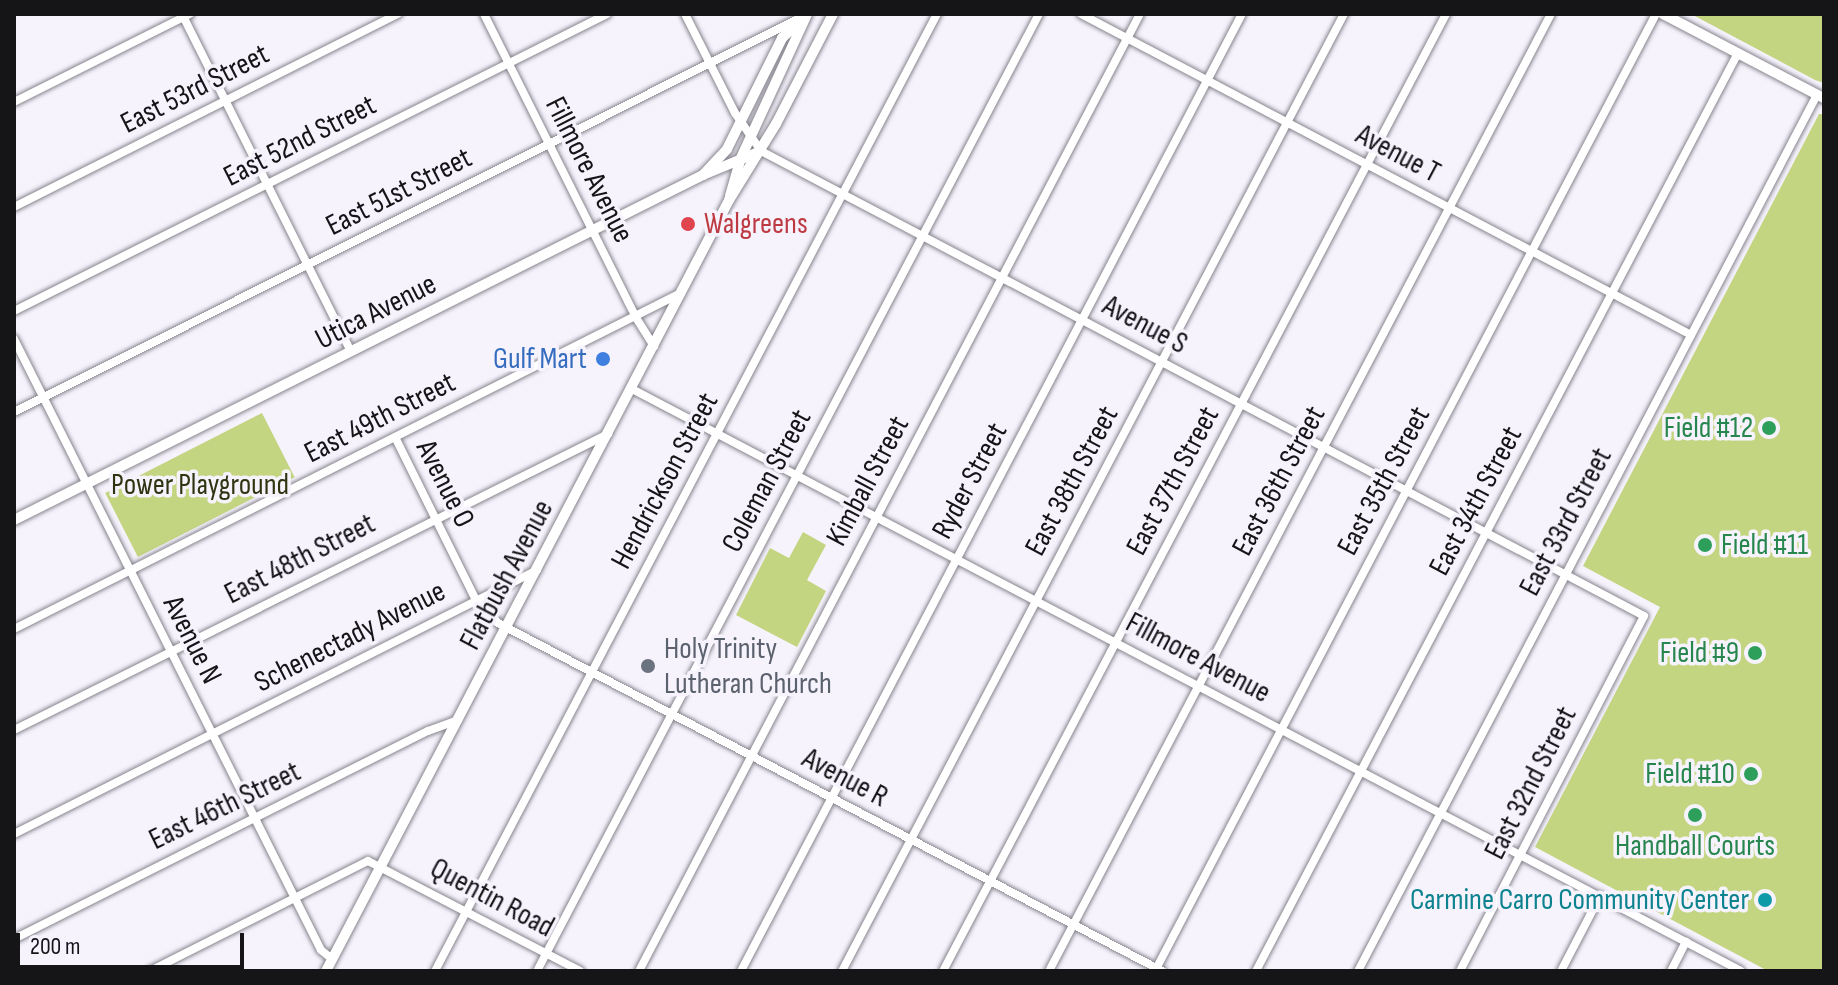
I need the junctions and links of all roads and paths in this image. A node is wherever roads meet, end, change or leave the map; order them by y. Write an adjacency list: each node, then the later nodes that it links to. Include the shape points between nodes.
1 (398, 14): 24 (street, East 53rd Street)
2 (484, 14): 20 (street, Fillmore Avenue)
3 (607, 14): 20 (street, East 52nd Street)
4 (685, 14): 21 (street, Avenue S)
5 (833, 14): 30 (main road, Flatbush Avenue)
6 (937, 14): 35 (street, Hendrickson Street)
7 (1039, 14): 40 (street, Coleman Street)
8 (1081, 14): 18 (street, Avenue T)
9 (1140, 14): 18 (street, Kimball Street)
10 (1242, 14): 22 (street, Ryder Street)
11 (1344, 14): 27 (street, East 38th Street)
12 (1446, 14): 32 (street, East 37th Street)
13 (1551, 14): 38 (street, East 36th Street)
14 (1656, 14): 41 (street, East 35th Street)
15 (1663, 14): 19 (main road)
16 (185, 15): 24 (street); 25 (street)
17 (806, 15): 21 (street, East 51st Street); 26 (main road, via 782,38); 28 (main road, Flatbush Avenue)
18 (1128, 38): 22 (street, Avenue T); 43 (street, Kimball Street)
19 (1738, 53): 23 (main road); 45 (street, East 34th Street)
20 (508, 63): 29 (street, Fillmore Avenue); 34 (street, East 52nd Street)
21 (709, 63): 26 (street, Avenue S); 29 (street, East 51st Street)
22 (1207, 80): 27 (street, Avenue T); 48 (street, Ryder Street)
23 (1821, 96): 49 (street, East 33rd Street)
24 (225, 101): 34 (street); 37 (street, East 53rd Street)
25 (14, 102)
26 (741, 122): 28 (street, Avenue S); 33 (main road, via 727,149)
27 (1287, 122): 32 (street, Avenue T); 53 (street, East 38th Street)
28 (751, 137): 30 (street, Avenue S); 31 (main road, Flatbush Avenue)
29 (549, 143): 39 (street, Fillmore Avenue); 42 (street, East 51st Street)
30 (761, 151): 31 (main road, Utica Avenue); 35 (street, Avenue S); 36 (main road, Flatbush Avenue)
31 (740, 160): 33 (main road, Utica Avenue); 36 (main road, Flatbush Avenue)
32 (1366, 164): 38 (street, Avenue T); 56 (street, East 37th Street)
33 (703, 175): 39 (main road, Utica Avenue)
34 (267, 185): 42 (street); 46 (street, East 52nd Street)
35 (843, 194): 40 (street, Avenue S); 58 (street, Hendrickson Street)
36 (729, 200): 44 (main road, Flatbush Avenue)
37 (14, 207)
38 (1449, 209): 41 (street, Avenue T); 61 (street, East 36th Street)
39 (592, 230): 47 (street, Fillmore Avenue); 52 (main road, Utica Avenue)
40 (923, 236): 43 (street, Avenue S); 62 (street, Coleman Street)
41 (1533, 251): 45 (street, Avenue T); 64 (street, East 35th Street)
42 (307, 265): 52 (street); 55 (street, East 51st Street)
43 (1002, 278): 48 (street, Avenue S); 65 (street, Kimball Street)
44 (681, 292): 47 (street, East 49th Street); 51 (main road, Flatbush Avenue)
45 (1612, 292): 49 (street, Avenue T); 68 (street, East 34th Street)
46 (14, 311)
47 (635, 316): 51 (street, Fillmore Avenue); 60 (street, East 49th Street)
48 (1082, 319): 53 (street, Avenue S); 69 (street, Ryder Street)
49 (1691, 335): 72 (street, East 33rd Street)
50 (14, 339): 55 (street, Avenue N)
51 (654, 346): 54 (main road, Flatbush Avenue)
52 (351, 351): 63 (main road, Utica Avenue)
53 (1162, 361): 56 (street, Avenue S); 74 (street, East 38th Street)
54 (632, 389): 58 (street, Fillmore Avenue); 59 (main road, Flatbush Avenue)
55 (43, 397): 57 (street, East 51st Street); 63 (street, Avenue N)
56 (1241, 403): 61 (street, Avenue S); 78 (street, East 37th Street)
57 (14, 412)
58 (718, 433): 62 (street, Fillmore Avenue); 80 (street, Hendrickson Street)
59 (609, 434): 66 (street, East 48th Street); 70 (main road, Flatbush Avenue)
60 (395, 437): 66 (street, Avenue O); 71 (street, East 49th Street)
61 (1325, 446): 64 (street, Avenue S); 81 (street, East 36th Street)
62 (797, 475): 65 (street, Fillmore Avenue); 82 (street, Coleman Street)
63 (87, 485): 67 (main road, Utica Avenue); 71 (street, Avenue N)
64 (1407, 490): 68 (street, Avenue S); 84 (street, East 35th Street)
65 (877, 517): 69 (street, Fillmore Avenue); 87 (street, Kimball Street)
66 (435, 518): 73 (street, Avenue O); 79 (street, East 48th Street)
67 (14, 520)
68 (1486, 533): 72 (street, Avenue S); 88 (street, East 34th Street)
69 (957, 559): 74 (street, Fillmore Avenue); 89 (street, Ryder Street)
70 (537, 569): 73 (street, Schenectady Avenue); 76 (main road, Flatbush Avenue)
71 (130, 570): 77 (street, East 49th Street); 79 (street, Avenue N)
72 (1566, 575): 75 (street, Avenue S); 90 (street, East 33rd Street)
73 (476, 600): 76 (street, Avenue O, via 489,617); 86 (street, Schenectady Avenue)
74 (1036, 601): 78 (street, Fillmore Avenue); 93 (street, East 38th Street)
75 (1644, 616): 94 (street, East 32nd Street)
76 (507, 627): 80 (street, Avenue R); 83 (main road, Flatbush Avenue)
77 (14, 629)
78 (1116, 642): 81 (street, Fillmore Avenue); 96 (street, East 37th Street)
79 (170, 651): 85 (street, East 48th Street); 86 (street, Avenue N)
80 (592, 673): 82 (street, Avenue R); 99 (street, Hendrickson Street)
81 (1199, 686): 84 (street, Fillmore Avenue); 100 (street, East 36th Street)
82 (672, 714): 87 (street, Avenue R); 103 (street, Coleman Street)
83 (458, 719): 91 (street, East 46th Street); 95 (main road, Flatbush Avenue)
84 (1281, 729): 88 (street, Fillmore Avenue); 105 (street, East 35th Street)
85 (14, 730)
86 (212, 735): 91 (street, Avenue N); 92 (street, Schenectady Avenue)
87 (752, 756): 89 (street, Avenue R); 111 (street, Kimball Street)
88 (1361, 771): 90 (street, Fillmore Avenue); 116 (street, East 34th Street)
89 (831, 798): 93 (street, Avenue R); 112 (street, Ryder Street)
90 (1441, 812): 94 (street, Fillmore Avenue); 117 (street, East 33rd Street)
91 (254, 818): 98 (street, Avenue N); 101 (street, East 46th Street)
92 (14, 834)
93 (911, 840): 96 (street, Avenue R); 113 (street, East 38th Street)
94 (1521, 854): 97 (street, Fillmore Avenue); 118 (street, East 32nd Street)
95 (382, 867): 98 (street, via 368,861); 99 (street, Quentin Road); 104 (main road, Flatbush Avenue)
96 (990, 882): 100 (street, Avenue R); 114 (street, East 37th Street)
97 (1600, 896): 102 (street, Fillmore Avenue); 119 (street)
98 (295, 898): 104 (street, Avenue N, via 321,950); 106 (street)
99 (467, 911): 103 (street, Quentin Road); 108 (street, Hendrickson Street)
100 (1073, 926): 105 (street, Avenue R); 115 (street, East 36th Street)
101 (14, 939)
102 (1686, 942): 120 (street); 121 (street, Fillmore Avenue)
103 (547, 954): 109 (street, Coleman Street); 110 (street, Quentin Road)
104 (332, 959): 107 (main road, Flatbush Avenue)
105 (1158, 970)
106 (150, 971)
107 (326, 971)
108 (435, 971)
109 (537, 971)
110 (580, 971)
111 (639, 971)
112 (741, 971)
113 (842, 971)
114 (943, 971)
115 (1049, 971)
116 (1256, 971)
117 (1358, 971)
118 (1460, 971)
119 (1561, 971)
120 (1671, 971)
121 (1741, 971)

